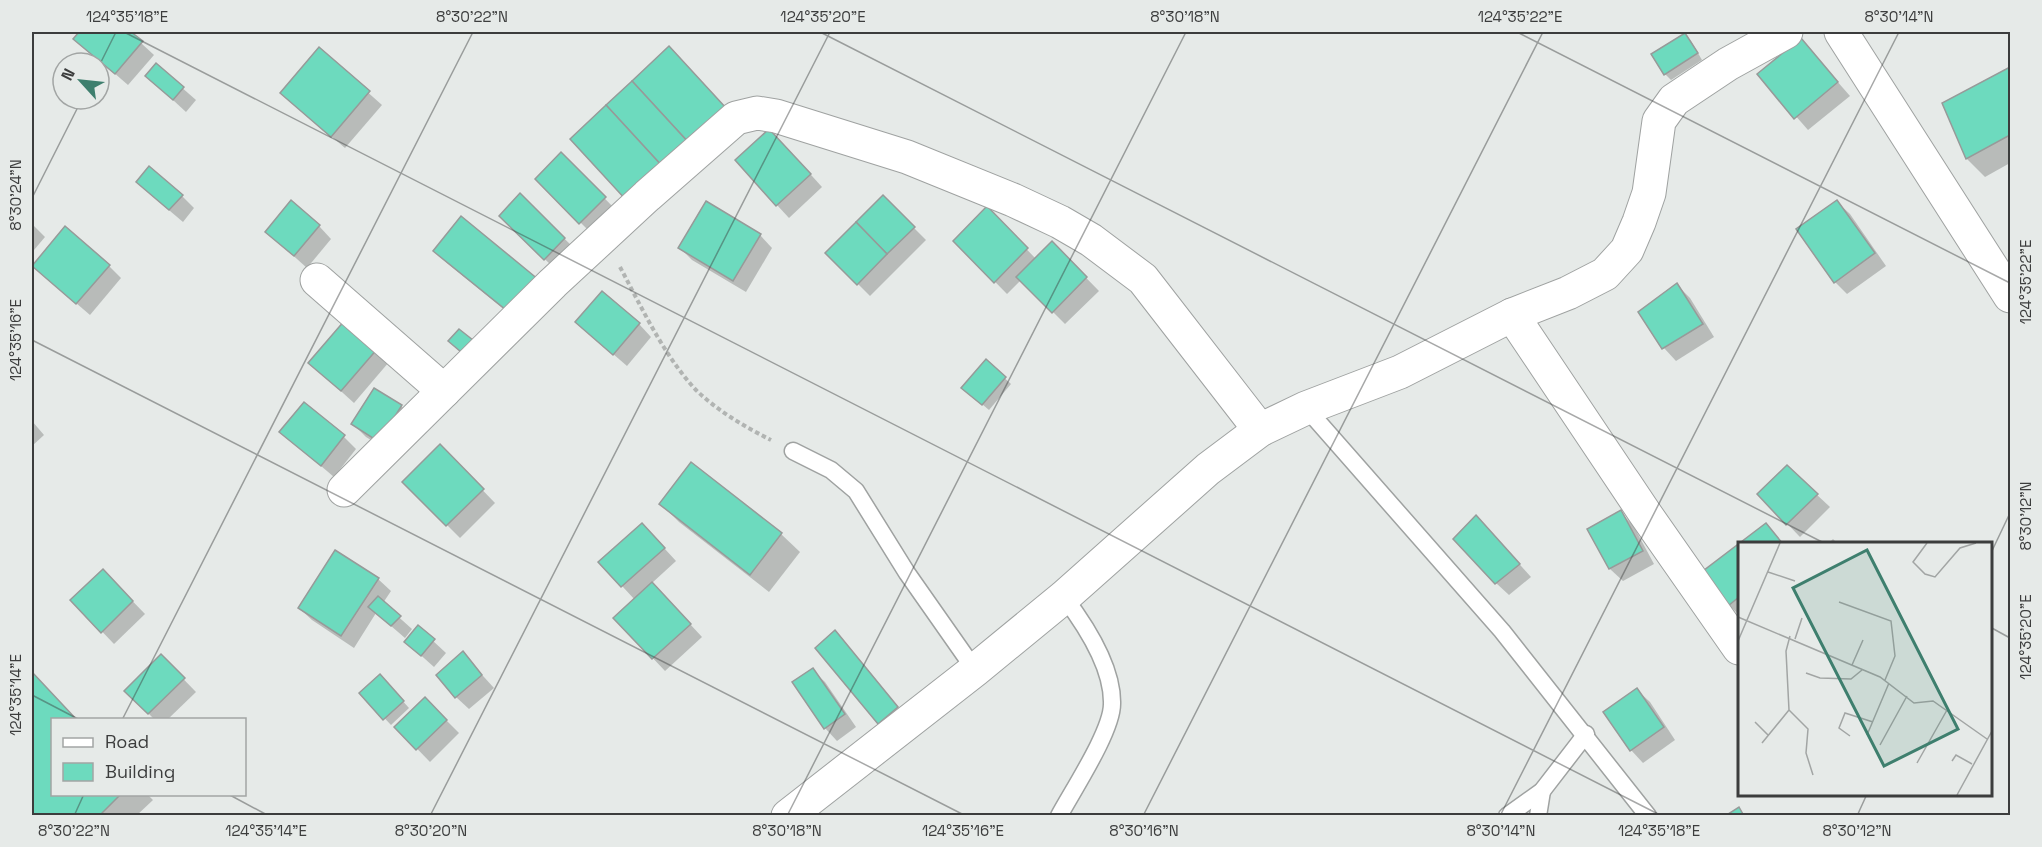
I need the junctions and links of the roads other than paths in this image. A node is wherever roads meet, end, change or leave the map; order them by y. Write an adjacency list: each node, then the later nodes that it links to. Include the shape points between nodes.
1 (1785, 32): 5 (street, via 1674,100 1659,121 1649,193 1639,222 1627,250 1605,274)
2 (1840, 32): 4 (street)
3 (317, 280): 6 (street)
4 (2010, 296)
5 (1512, 315): 7 (street, via 1400,372); 12 (street)
6 (444, 391): 8 (street, via 603,236 736,118 757,113 907,157 1013,200 1091,240 1143,279); 10 (street)
7 (1305, 408): 8 (street); 14 (lane, via 1502,631)
8 (1260, 430): 11 (street, via 1208,469)
9 (793, 452): 13 (lane, via 831,470 856,491)
10 (344, 490)
11 (1064, 597): 13 (street); 17 (lane, via 1084,624 1110,678 1113,706 1102,738)
12 (1738, 647)
13 (975, 670): 16 (street)
14 (1586, 734): 15 (lane); 20 (lane)
15 (1542, 791): 18 (lane); 19 (lane)
16 (788, 816)
17 (1059, 816)
18 (1507, 816)
19 (1538, 816)
20 (1648, 816)

